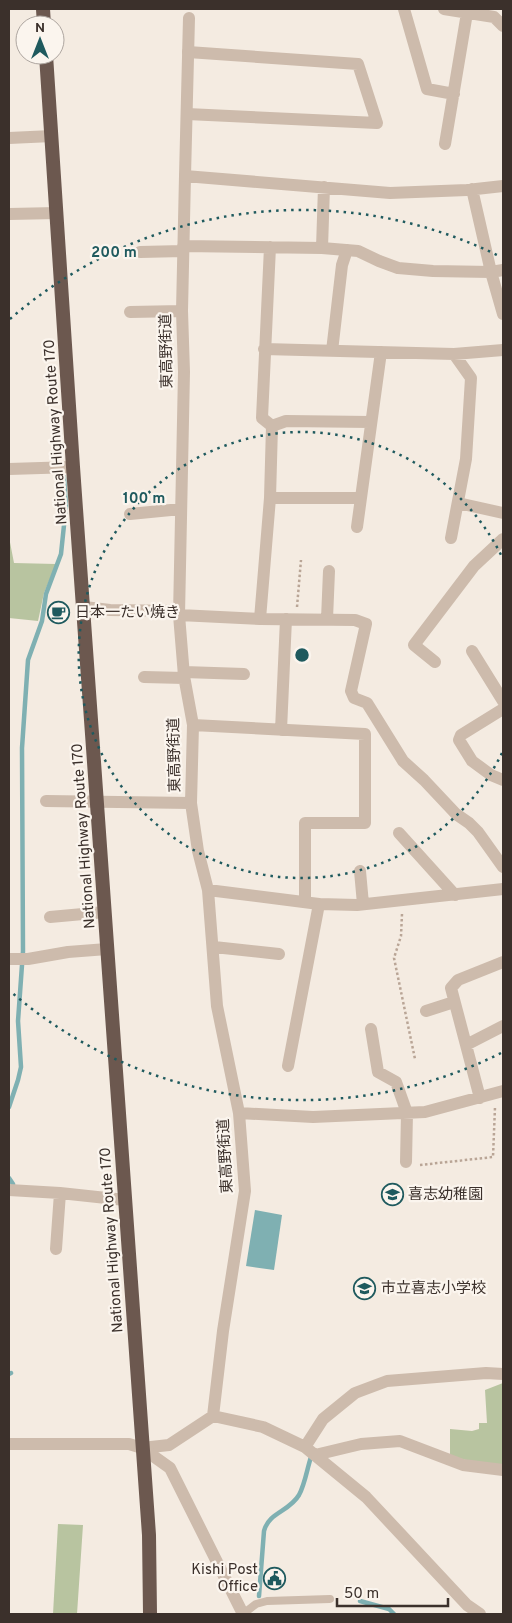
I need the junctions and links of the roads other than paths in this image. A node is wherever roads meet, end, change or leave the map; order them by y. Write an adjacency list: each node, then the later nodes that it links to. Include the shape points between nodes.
1 (404, 9): 8 (street, via 427,89)
2 (444, 9): 4 (street)
3 (189, 13): 6 (street, 東高野街道)
4 (467, 13): 5 (street, via 494,17); 8 (street)
5 (503, 26)
6 (188, 52): 9 (street, 東高野街道); 9 (street, via 358,64 377,123)
7 (47, 65): 10 (highway, National Highway Route 170)
8 (454, 94): 12 (street)
9 (187, 114): 13 (street, 東高野街道)
10 (52, 136): 11 (street); 17 (highway, National Highway Route 170)
11 (9, 138)
12 (445, 144)
13 (185, 176): 15 (street); 20 (street, 東高野街道)
14 (503, 186): 16 (street)
15 (324, 187): 16 (street, via 390,193); 21 (street)
16 (472, 190): 24 (street)
17 (57, 213): 18 (street); 35 (highway, National Highway Route 170)
18 (9, 214)
19 (270, 247): 20 (street); 21 (street); 28 (street)
20 (183, 248): 23 (street); 26 (street, 東高野街道)
21 (322, 248): 22 (street)
22 (348, 250): 24 (street, via 398,268 433,272); 30 (street, via 342,265)
23 (140, 252)
24 (497, 271): 27 (street)
25 (130, 312): 26 (street)
26 (182, 312): 40 (street, 東高野街道)
27 (503, 314)
28 (264, 350): 30 (street); 34 (street, via 262,418)
29 (503, 350): 32 (street)
30 (332, 351): 31 (street)
31 (380, 352): 32 (street); 33 (street)
32 (454, 354): 39 (street, via 471,378 466,459)
33 (371, 422): 34 (street, via 286,421); 38 (street)
34 (272, 426): 37 (street)
35 (73, 467): 36 (street); 47 (highway, National Highway Route 170)
36 (9, 469)
37 (270, 498): 38 (street); 49 (street)
38 (361, 498): 43 (street)
39 (458, 503): 41 (street); 44 (street)
40 (181, 509): 42 (street); 48 (street, 東高野街道)
41 (503, 513)
42 (130, 514)
43 (357, 527)
44 (451, 538)
45 (503, 539): 53 (street, via 474,566 414,645)
46 (330, 571): 51 (street)
47 (84, 607): 48 (street); 63 (highway, National Highway Route 170)
48 (179, 613): 49 (street); 55 (street, 東高野街道)
49 (260, 619): 50 (street)
50 (291, 619): 51 (street); 60 (street)
51 (327, 619): 66 (street, via 355,620 366,624 351,691 354,698 367,703 403,761 478,832)
52 (472, 651): 57 (street)
53 (435, 662)
54 (244, 674): 55 (street)
55 (184, 675): 56 (street); 59 (street, 東高野街道)
56 (144, 677)
57 (503, 701)
58 (503, 709): 61 (street, via 461,735 459,740 472,761)
59 (192, 725): 60 (street); 64 (street, 東高野街道)
60 (281, 730): 71 (street, via 365,734 365,823 304,822)
61 (503, 780)
62 (46, 801): 63 (street)
63 (97, 802): 64 (street); 74 (highway, National Highway Route 170)
64 (191, 802): 68 (street, 東高野街道)
65 (399, 833): 70 (street)
66 (503, 867)
67 (360, 871): 73 (street)
68 (208, 890): 71 (street); 76 (street, 東高野街道)
69 (503, 890): 70 (street)
70 (454, 895): 73 (street)
71 (305, 902): 72 (street)
72 (319, 904): 73 (street); 86 (street)
73 (363, 904)
74 (105, 912): 75 (street); 77 (highway, National Highway Route 170)
75 (50, 917)
76 (214, 947): 78 (street); 89 (street, 東高野街道, via 218,1006)
77 (107, 949): 79 (street); 94 (highway, National Highway Route 170)
78 (279, 954)
79 (9, 959)
80 (503, 962): 81 (street, via 458,980 451,988)
81 (454, 1002): 82 (street); 85 (street)
82 (426, 1011)
83 (503, 1026): 85 (street)
84 (371, 1029): 90 (street, via 378,1072 396,1082)
85 (466, 1046): 88 (street)
86 (288, 1066)
87 (500, 1092): 88 (street)
88 (480, 1098): 90 (street, via 426,1112)
89 (239, 1113): 90 (street, via 313,1116); 97 (street, 東高野街道, via 245,1191)
90 (407, 1113): 91 (street)
91 (411, 1163)
92 (9, 1190): 93 (street)
93 (60, 1193): 94 (street); 95 (street)
94 (124, 1200): 99 (highway, National Highway Route 170)
95 (56, 1249)
96 (503, 1374): 100 (street, via 388,1382 355,1393 323,1419)
97 (213, 1416): 99 (street, via 169,1445); 100 (street, via 263,1427)
98 (9, 1444): 99 (street, via 129,1444)
99 (142, 1448): 103 (highway, National Highway Route 170, via 150,1535); 104 (street, via 170,1468)
100 (310, 1451): 101 (street, via 400,1441 463,1465); 105 (street, via 366,1498 467,1605)
101 (503, 1470)
102 (330, 1600): 104 (lane, via 267,1601 256,1604)
103 (150, 1614)
104 (243, 1614)
105 (480, 1614)

